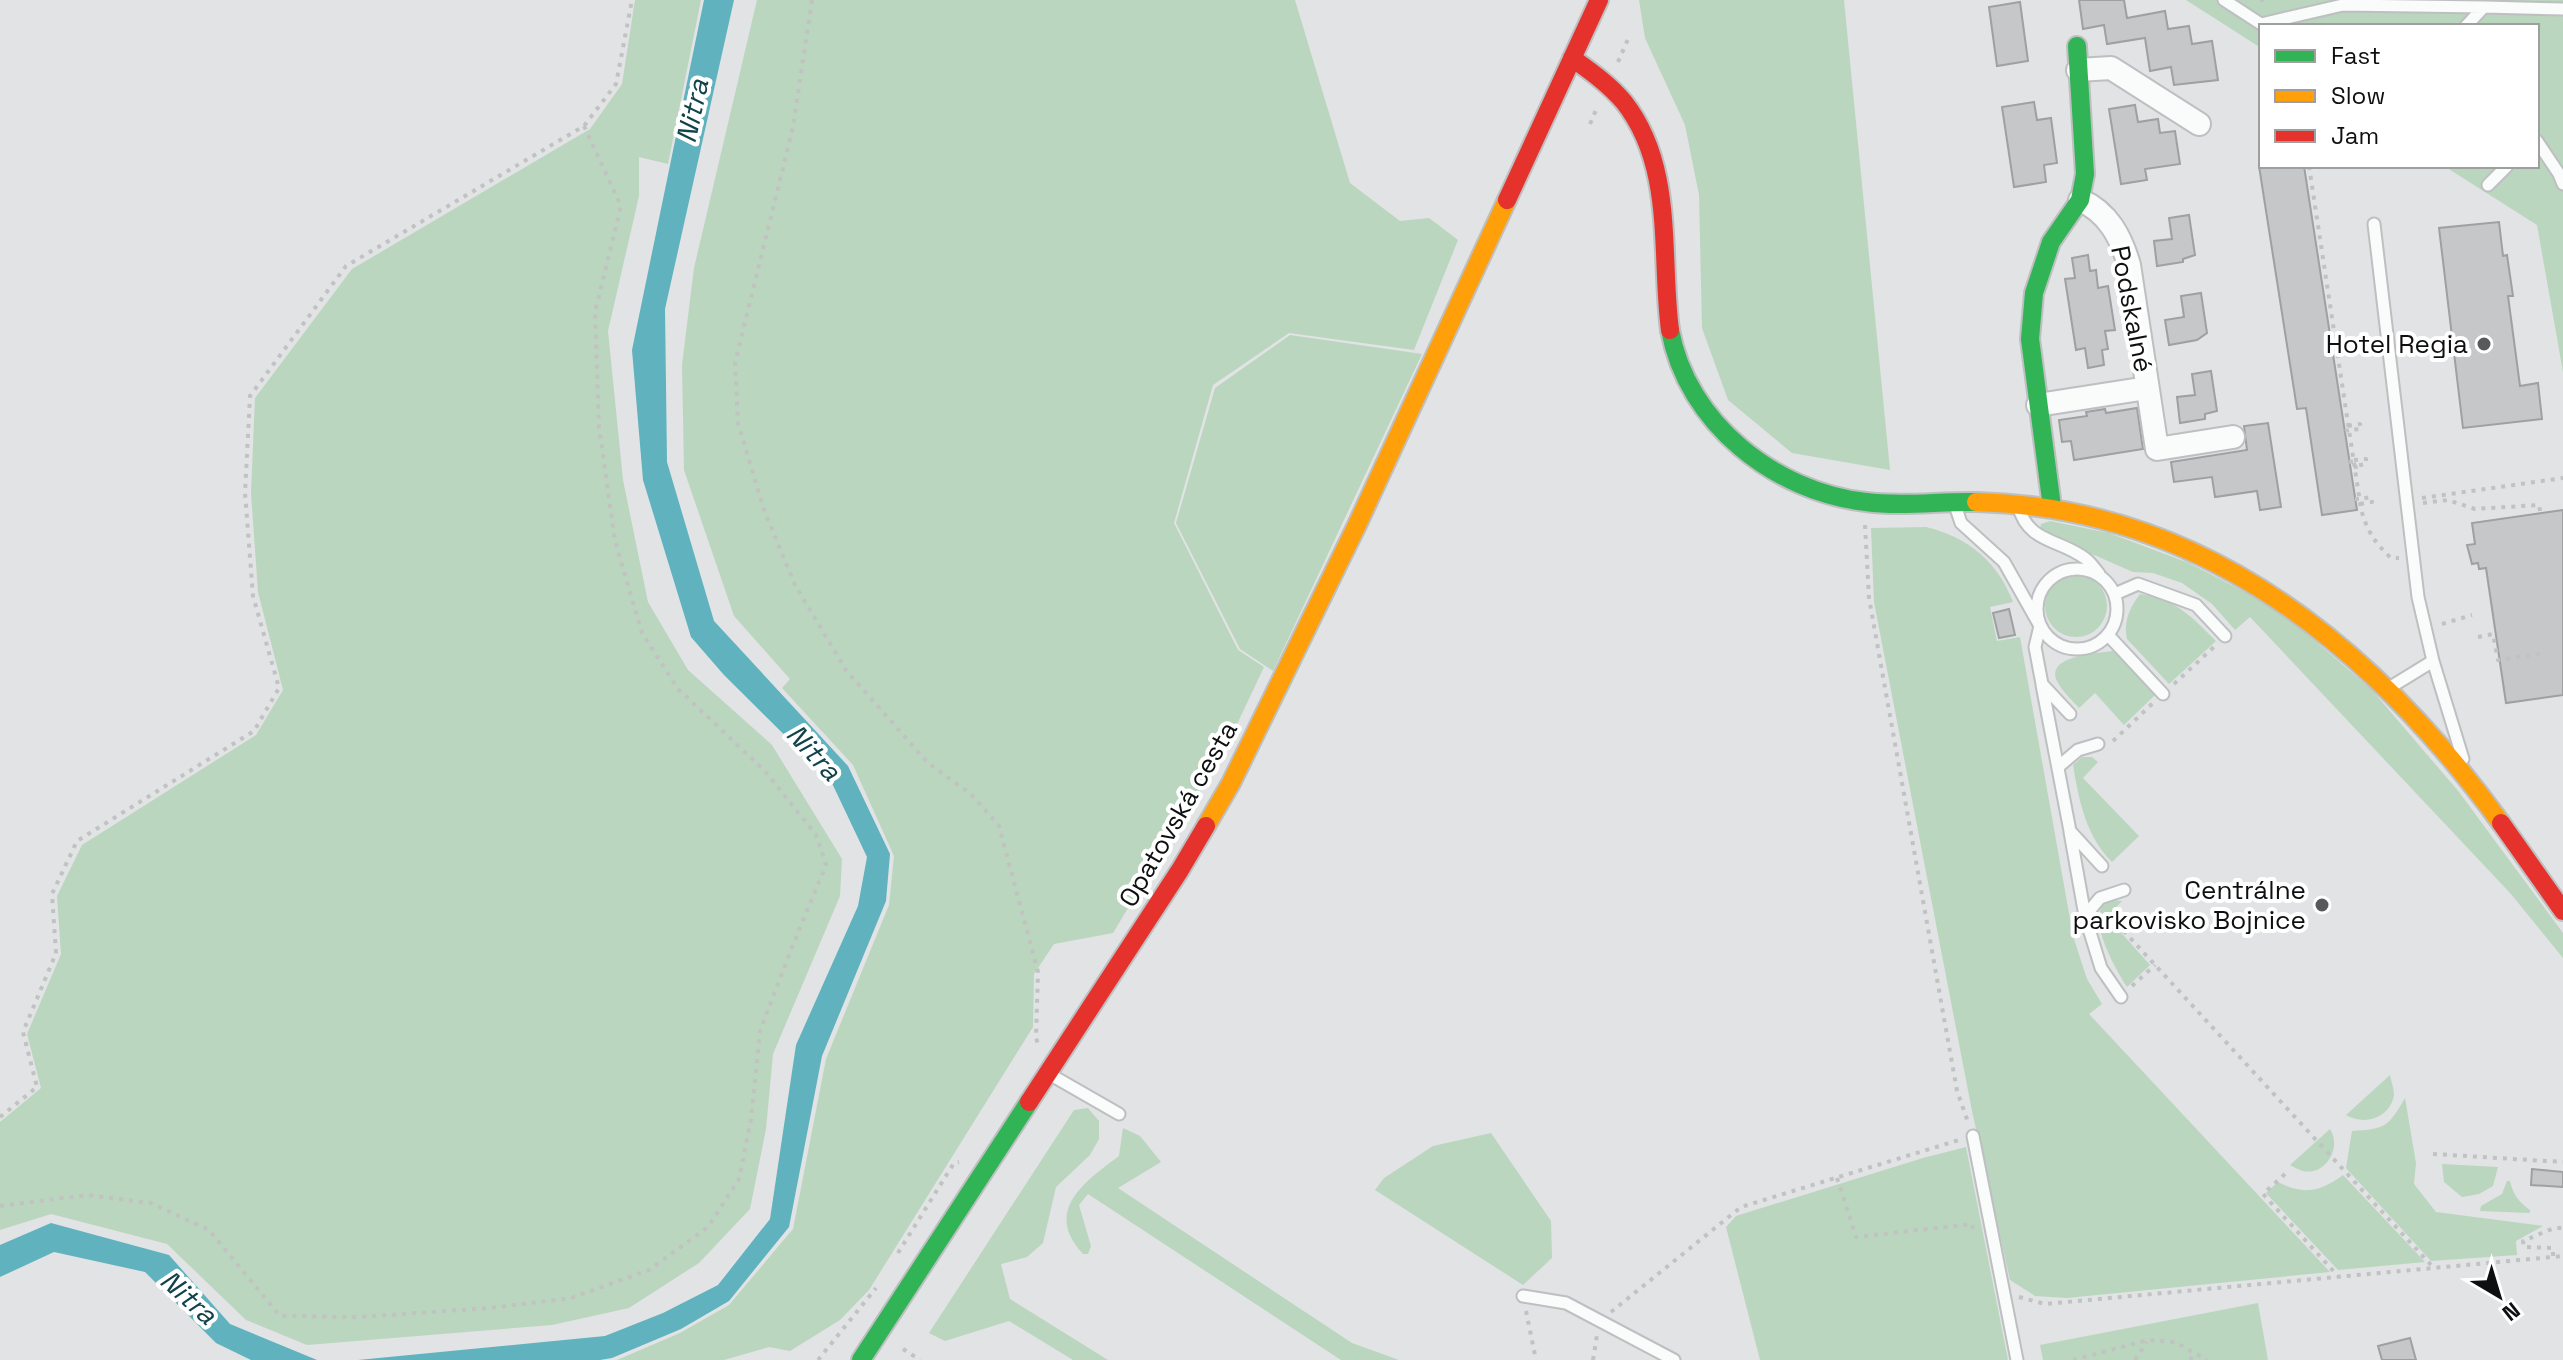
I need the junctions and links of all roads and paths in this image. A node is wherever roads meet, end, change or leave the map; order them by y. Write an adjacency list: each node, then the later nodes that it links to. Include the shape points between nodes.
1 (632, 0): 13 (path, via 616,84)
2 (812, 0): 59 (path, via 793,127 735,363 738,423 764,510 795,585 846,670 928,763 971,794 999,826 1038,972 1036,1038)
3 (1599, 0): 10 (street, Opatovská cesta)
4 (2224, 0): 6 (lane, via 2261,24 2343,5)
5 (2501, 0): 6 (lane)
6 (2484, 7): 7 (lane); 8 (lane)
7 (2563, 9)
8 (2468, 24)
9 (2077, 46): 11 (street)
10 (1572, 58): 26 (street, via 1608,83 1645,133 1662,194 1671,335 1706,409 1766,468); 59 (street, Opatovská cesta, via 1357,525 1231,783)
11 (2078, 70): 12 (street, via 2111,68); 19 (street, via 2085,174)
12 (2199, 124)
13 (584, 126): 61 (path, via 346,266 250,396 245,493 253,596 279,688 254,731 77,841 52,894 56,953 23,1032 37,1087); 67 (path, via 621,206 595,312 599,427 615,541 642,633 678,689 765,771 816,835 826,865 760,1031 739,1179 708,1227 649,1270 571,1298 359,1317 280,1316 209,1230 151,1203 88,1195)
14 (2539, 144): 17 (lane)
15 (2505, 168): 18 (lane)
16 (2308, 169): 30 (path, bridge, via 2358,501 2377,545 2391,558)
17 (2563, 184)
18 (2488, 185)
19 (2080, 200): 21 (street, Podskalné, via 2096,207 2123,244); 22 (street, via 2051,242 2034,293 2030,339)
20 (2374, 224): 30 (lane)
21 (2147, 388): 22 (street, Podskalné); 23 (street, Podskalné, via 2157,449)
22 (2038, 405): 28 (street)
23 (2233, 437)
24 (2563, 478): 29 (path, via 2422,500 2448,500 2475,509 2539,505)
25 (1954, 501): 26 (street); 27 (street); 35 (lane, via 1961,523 2004,562)
26 (1866, 503): 62 (path, via 1869,598 1957,1091)
27 (2018, 503): 28 (street); 31 (lane, via 2022,521 2085,558)
28 (2052, 507): 44 (street, via 2161,538 2248,579 2293,606)
29 (2540, 511)
30 (2413, 558): 41 (lane)
31 (2099, 574): 32 (lane); 35 (lane, via 2079,568 2058,572 2043,586 2036,606)
32 (2115, 594): 36 (lane, via 2118,608); 37 (lane, via 2138,584 2196,605)
33 (2472, 615): 34 (path)
34 (2442, 624)
35 (2040, 626): 36 (lane, via 2064,647 2095,645); 43 (lane, via 2035,647)
36 (2108, 635): 45 (lane)
37 (2225, 636)
38 (2478, 637): 39 (path, via 2493,634 2498,660)
39 (2544, 653)
40 (2200, 660): 42 (path)
41 (2433, 661): 44 (lane); 51 (lane)
42 (2188, 671)
43 (2042, 684): 46 (lane); 50 (lane)
44 (2389, 688): 51 (street)
45 (2163, 694)
46 (2070, 714)
47 (2141, 714): 48 (path)
48 (2111, 742)
49 (2098, 744): 50 (lane, via 2078,750)
50 (2058, 767): 52 (lane)
51 (2468, 780): 56 (street)
52 (2070, 831): 53 (lane); 57 (lane)
53 (2102, 866)
54 (2124, 890): 57 (lane, via 2100,898)
55 (2120, 907): 72 (path, via 2110,916)
56 (2563, 911)
57 (2085, 916): 58 (lane, via 2101,968)
58 (2121, 997)
59 (1048, 1073): 60 (lane); 82 (street, Opatovská cesta)
60 (1119, 1114)
61 (0, 1117)
62 (1973, 1136): 66 (path); 75 (lane)
63 (2433, 1154): 64 (path)
64 (2563, 1162)
65 (2285, 1174): 73 (path, via 2263,1194)
66 (1837, 1178): 68 (path, via 1856,1237); 77 (path, via 1741,1207)
67 (0, 1206)
68 (1972, 1224)
69 (2563, 1228): 70 (path, via 2523,1241 2524,1247 2553,1248)
70 (2553, 1256): 71 (path); 72 (path)
71 (2563, 1256)
72 (2432, 1266): 73 (path)
73 (2338, 1276): 75 (path, via 2045,1304)
74 (878, 1285): 81 (path)
75 (2005, 1294): 87 (lane)
76 (1523, 1296): 77 (lane, via 1566,1303); 84 (path)
77 (1599, 1321): 85 (path); 86 (lane)
78 (2148, 1340): 80 (path, via 2175,1342); 88 (path); 89 (path)
79 (903, 1349): 83 (path)
80 (2195, 1353): 90 (path); 91 (path)
81 (818, 1360)
82 (861, 1360)
83 (920, 1360)
84 (1536, 1360)
85 (1593, 1360)
86 (1674, 1360)
87 (2017, 1360)
88 (2073, 1360)
89 (2135, 1360)
90 (2190, 1360)
91 (2207, 1360)

